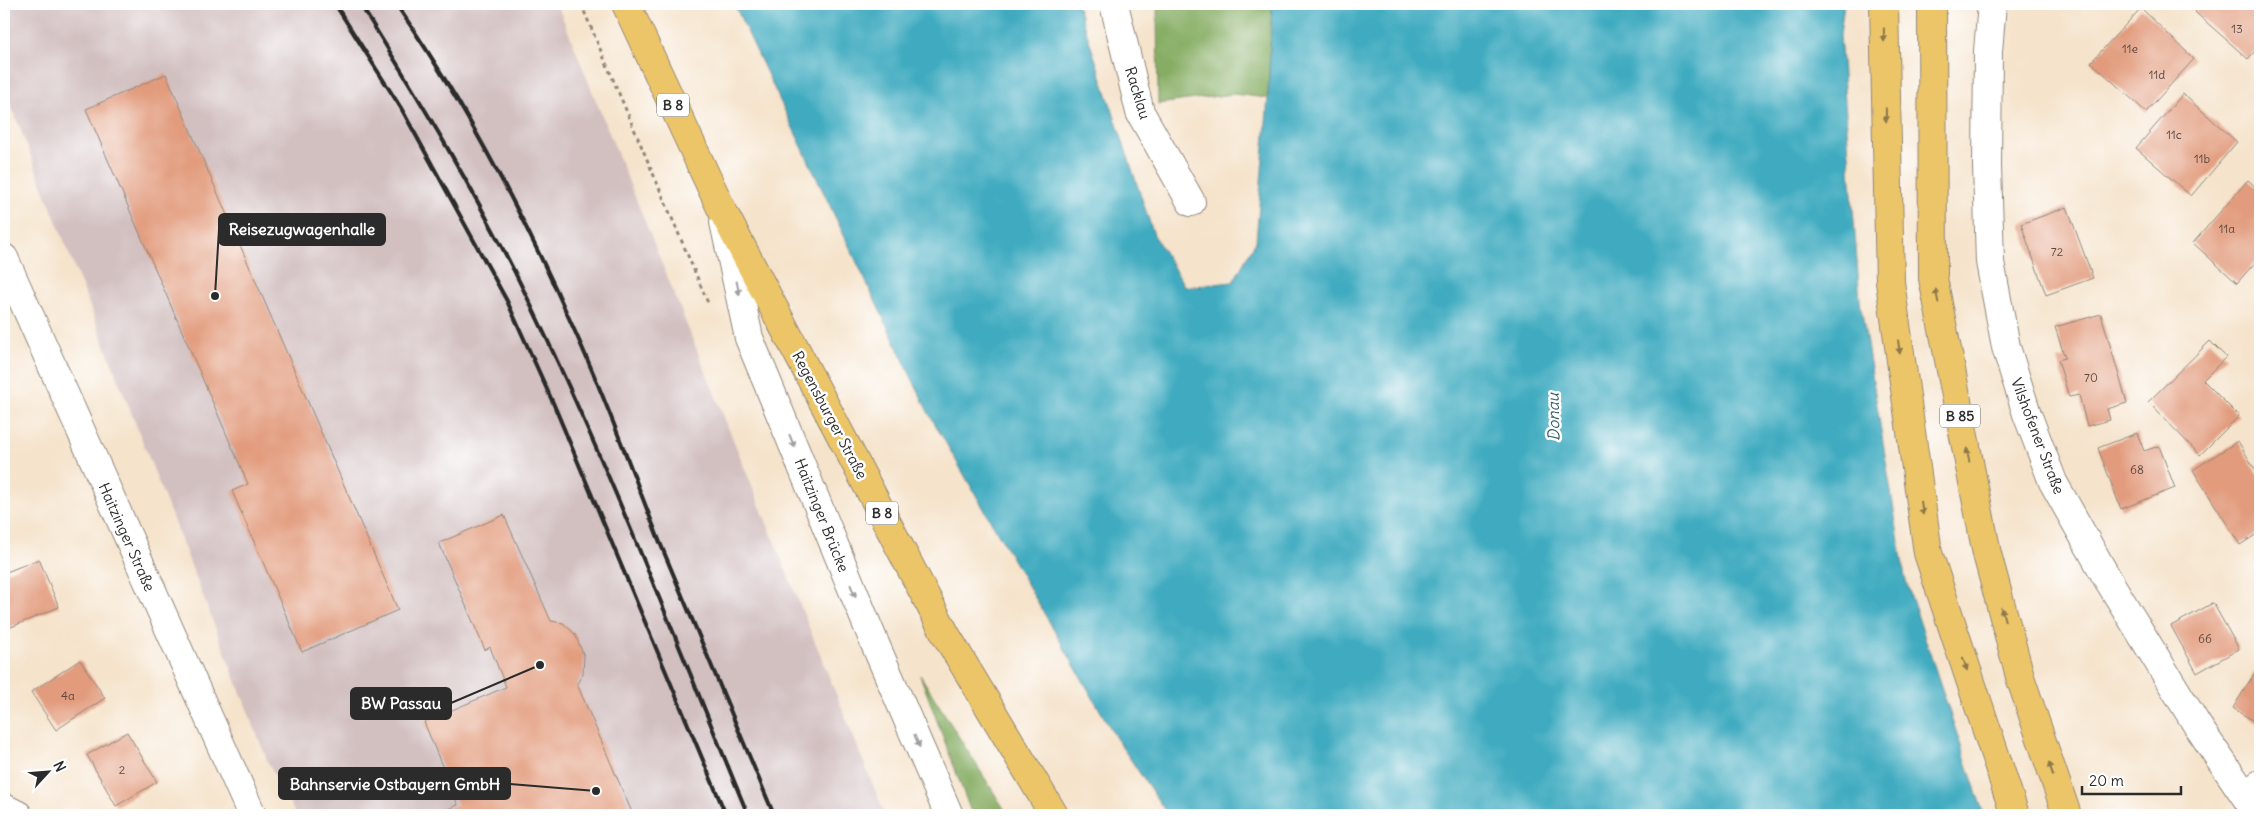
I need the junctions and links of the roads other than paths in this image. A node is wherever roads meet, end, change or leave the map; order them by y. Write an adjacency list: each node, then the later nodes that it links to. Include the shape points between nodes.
1 (626, 4): 7 (main road, Regensburger Straße / B 8)
2 (1114, 4): 6 (street, Racklau, via 1140,112)
3 (1884, 4): 15 (main road, one-way to 15, via 1890,282 1928,553)
4 (1932, 4): 16 (main road, B 85, one-way to 4, via 2021,680 1987,554 1933,278)
5 (1992, 4): 9 (street, Vilshofener Straße, via 1988,51 1987,166 1990,262 2006,347 2024,405 2053,482 2102,569 2197,725)
6 (1191, 202)
7 (720, 206): 13 (street, Haitzinger Brücke, one-way to 13, via 749,338); 14 (main road, Regensburger Straße / B 8, via 946,635)
8 (4, 258): 11 (street, Haitzinger Straße)
9 (2254, 798)
10 (4, 808): 12 (street)
11 (242, 812)
12 (18, 815)
13 (949, 815)
14 (1054, 815)
15 (2014, 815)
16 (2067, 815)

